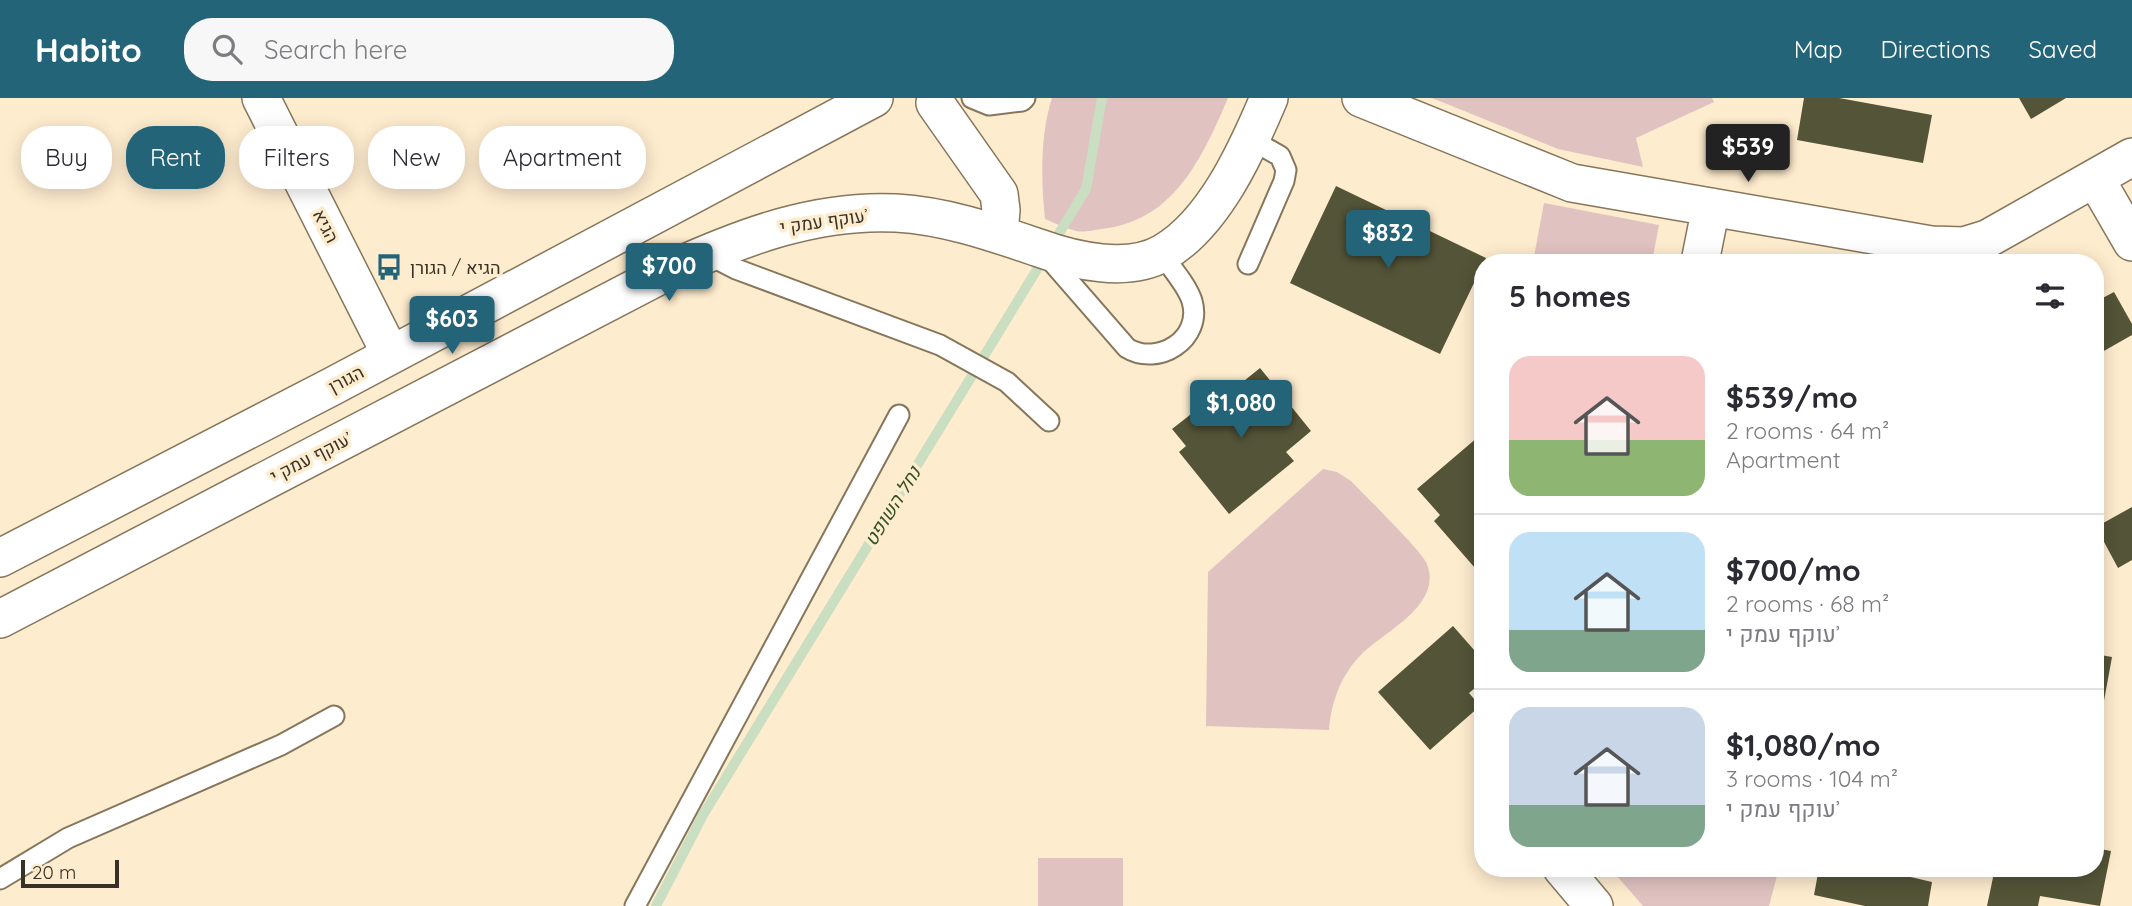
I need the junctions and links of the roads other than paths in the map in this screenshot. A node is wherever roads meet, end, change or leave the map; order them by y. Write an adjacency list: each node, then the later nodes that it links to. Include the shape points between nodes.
1 (261, 98): 19 (street, הגיא)
2 (874, 98): 19 (street, הגורן)
3 (972, 98): 4 (lane, via 989,105)
4 (1025, 98)
5 (1269, 98): 8 (street, עוקף עמק י’)
6 (1361, 98): 11 (street, via 1555,178)
7 (929, 100): 12 (street, via 999,194)
8 (1250, 139): 16 (street, עוקף עמק י’, via 1211,211); 18 (lane, via 1280,156 1286,170)
9 (2132, 157): 10 (street)
10 (2095, 178): 11 (street, via 1987,239 1964,246 1931,245); 13 (street)
11 (1711, 207): 17 (street)
12 (999, 233): 14 (street, עוקף עמק י’); 15 (street, עוקף עמק י’, via 953,220 895,213 841,215 782,225)
13 (2132, 240)
14 (1041, 249): 16 (street, עוקף עמק י’, via 1095,262 1128,262); 16 (lane, via 1139,356 1172,349 1186,336 1194,319 1192,300)
15 (707, 253): 21 (lane, via 736,269 940,345 1007,382); 23 (street, עוקף עמק י’)
16 (1162, 254)
17 (1702, 254)
18 (1248, 264)
19 (391, 355): 22 (street, הגורן)
20 (900, 415): 28 (lane)
21 (1049, 421)
22 (0, 558)
23 (0, 619)
24 (334, 716): 26 (lane, via 281,745 68,838)
25 (1569, 877): 27 (street)
26 (0, 879)
27 (1592, 905)
28 (635, 906)

